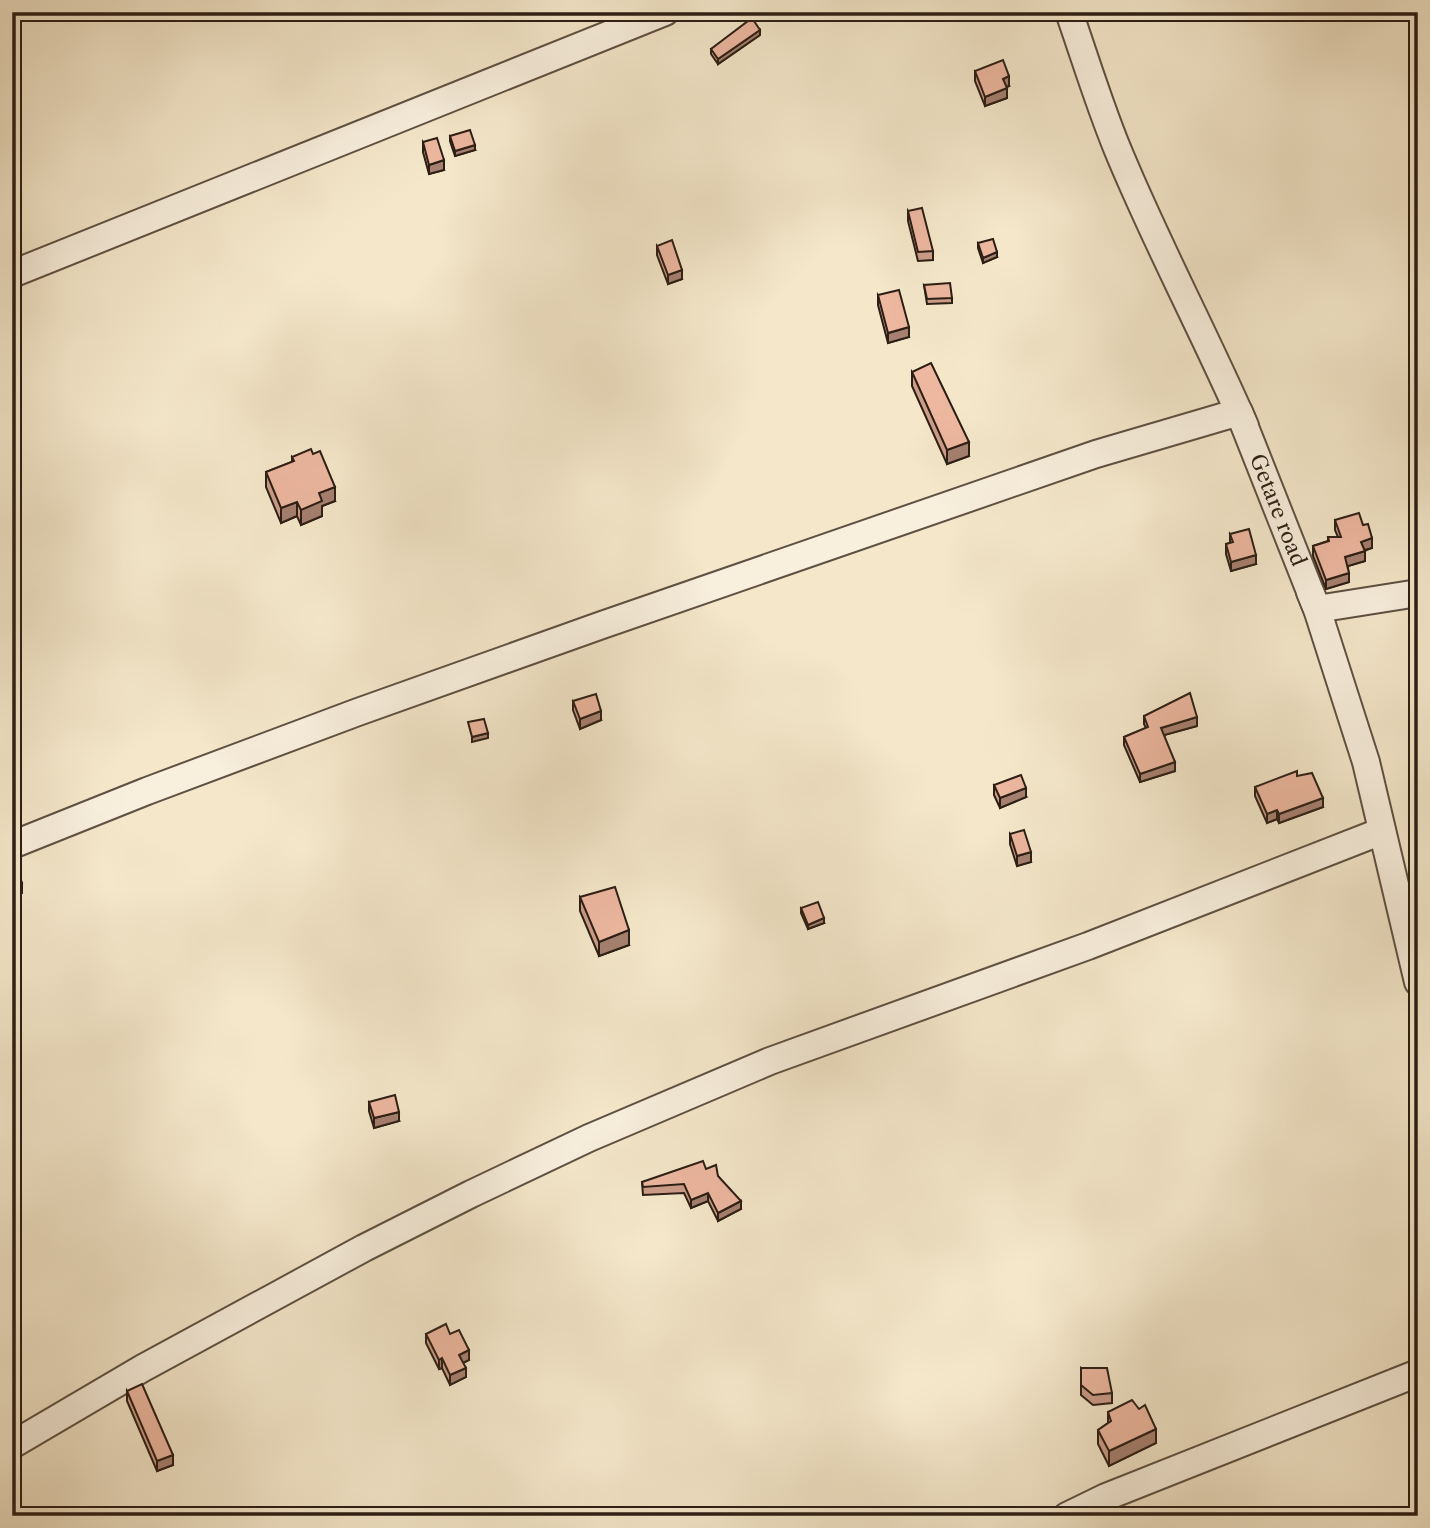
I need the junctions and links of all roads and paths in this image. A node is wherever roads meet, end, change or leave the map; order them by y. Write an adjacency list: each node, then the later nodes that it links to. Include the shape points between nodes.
1 (665, 12): 3 (street)
2 (1069, 12): 4 (street, via 1117,147)
3 (12, 274)
4 (1239, 412): 6 (street); 8 (street, via 1096,454 590,629)
5 (1418, 592): 6 (street)
6 (1317, 609): 7 (street, via 1366,762)
7 (1382, 831): 9 (street); 11 (street, via 1088,946 770,1061 589,1138 364,1248)
8 (12, 845)
9 (1418, 982)
10 (1418, 1373): 12 (street)
11 (12, 1445)
12 (1067, 1516)

